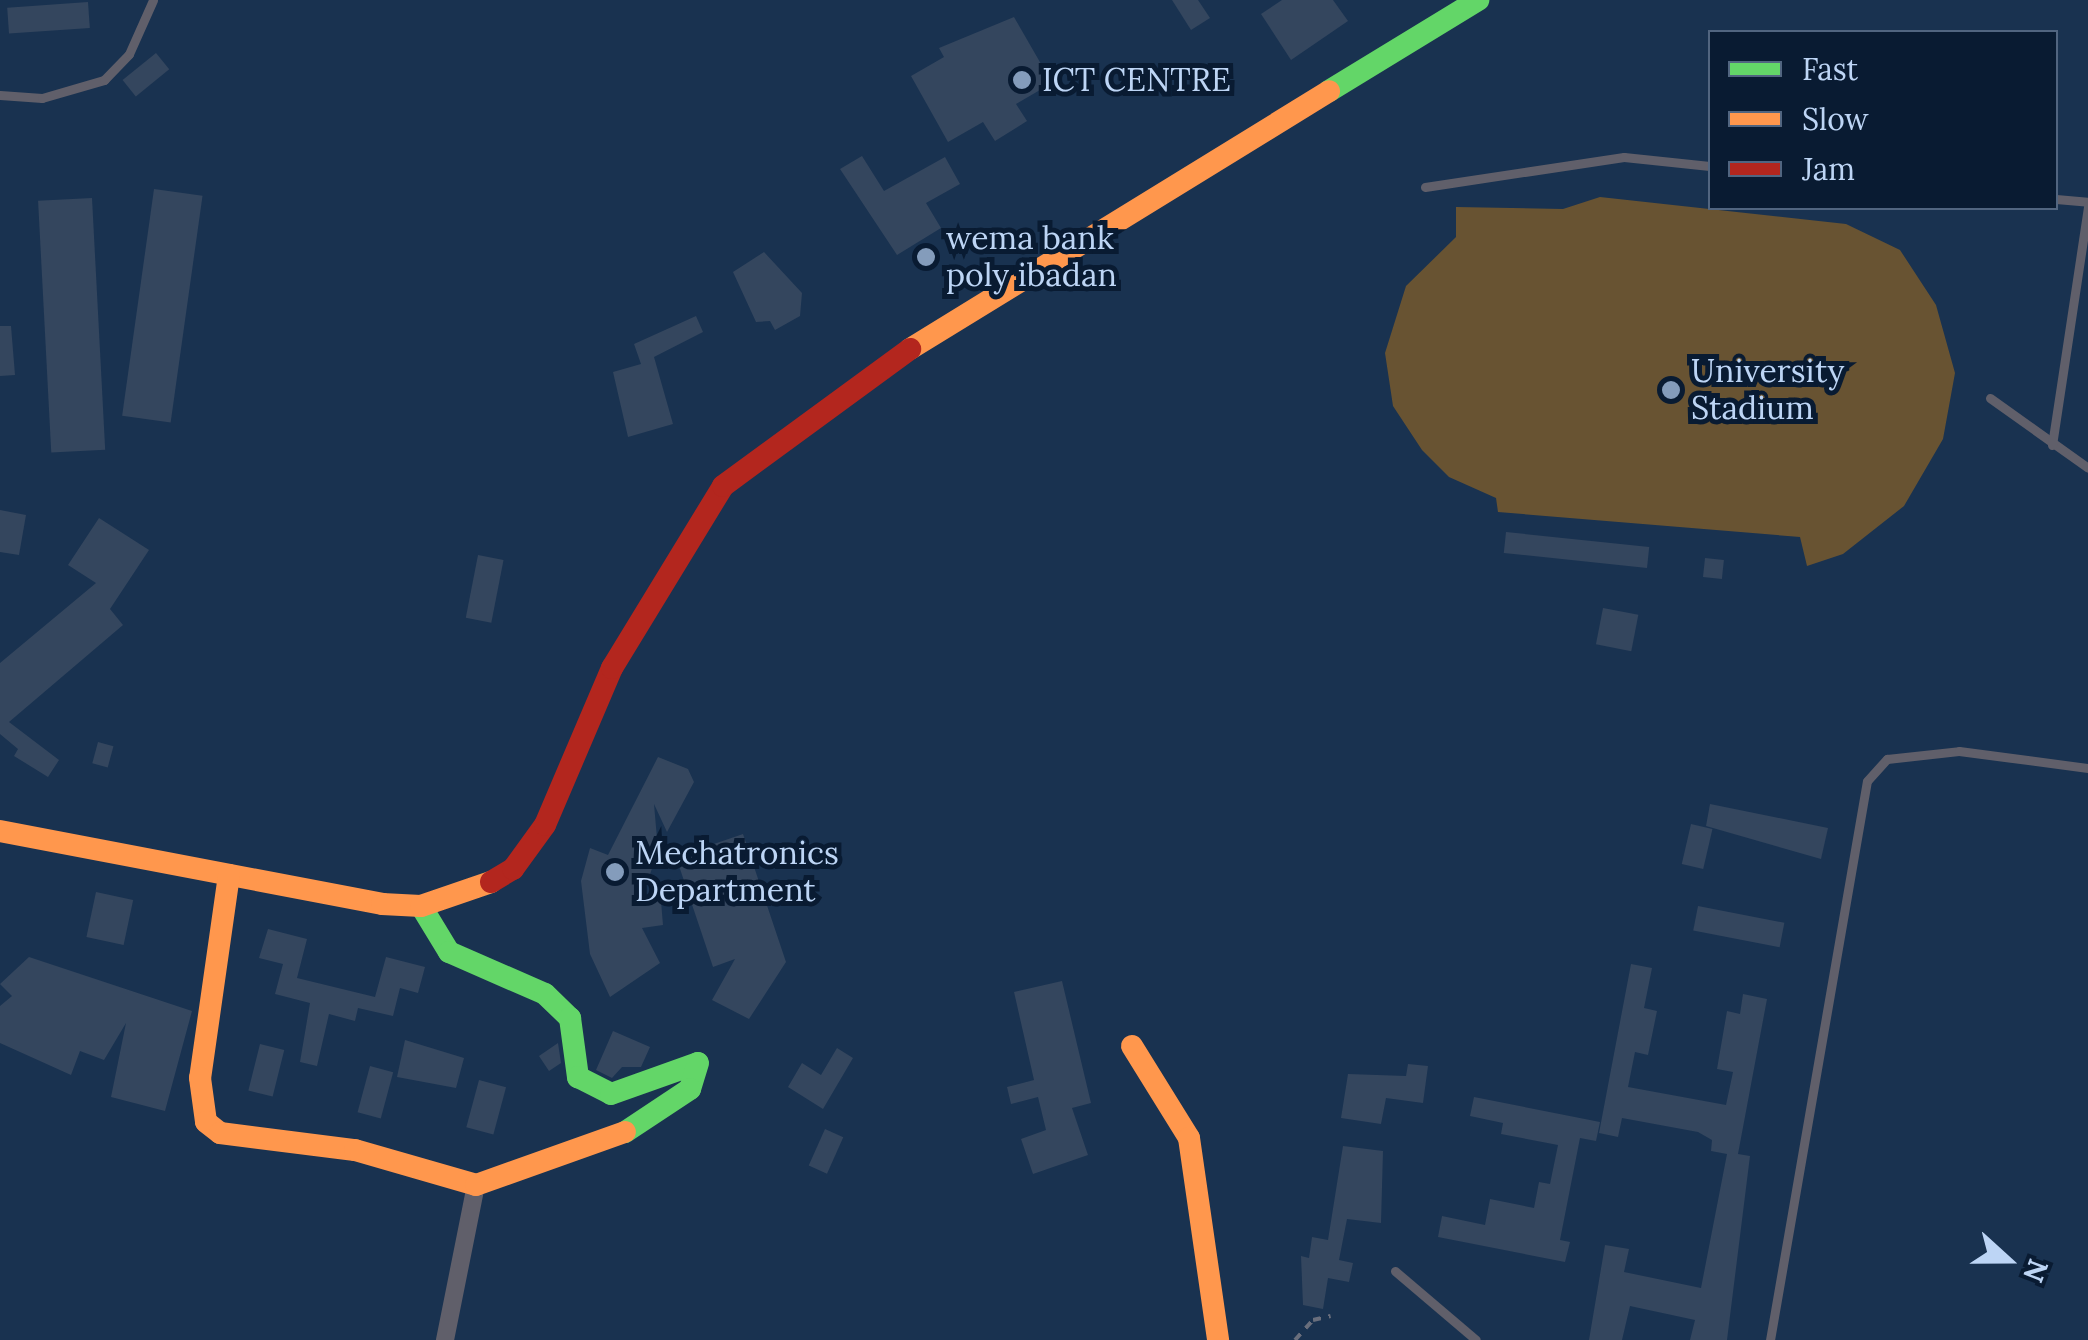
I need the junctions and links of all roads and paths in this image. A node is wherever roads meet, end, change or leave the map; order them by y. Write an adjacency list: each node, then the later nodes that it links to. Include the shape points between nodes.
1 (153, 0): 3 (lane, via 129,54 104,80 42,98)
2 (1478, 0): 14 (street, via 883,366 723,486 612,668 545,826 513,869)
3 (0, 95)
4 (1708, 166): 5 (lane, via 1624,157)
5 (1425, 188)
6 (2058, 199): 7 (lane)
7 (2088, 204): 9 (lane)
8 (1990, 398): 9 (lane)
9 (2052, 445): 10 (lane)
10 (2088, 468)
11 (2088, 768): 23 (lane, via 1959,752 1887,759 1867,781)
12 (0, 831): 13 (street)
13 (229, 874): 14 (street); 16 (street, via 202,1043 206,1122 220,1134 356,1150)
14 (422, 906): 16 (street, via 449,952 545,994 570,1018 578,1077 610,1094 698,1062 690,1089 647,1122)
15 (1132, 1046): 20 (street, via 1189,1138)
16 (476, 1185): 19 (street)
17 (1395, 1272): 22 (lane)
18 (1331, 1316): 21 (path, via 1313,1320)
19 (446, 1340)
20 (1218, 1340)
21 (1295, 1340)
22 (1476, 1340)
23 (1770, 1340)

